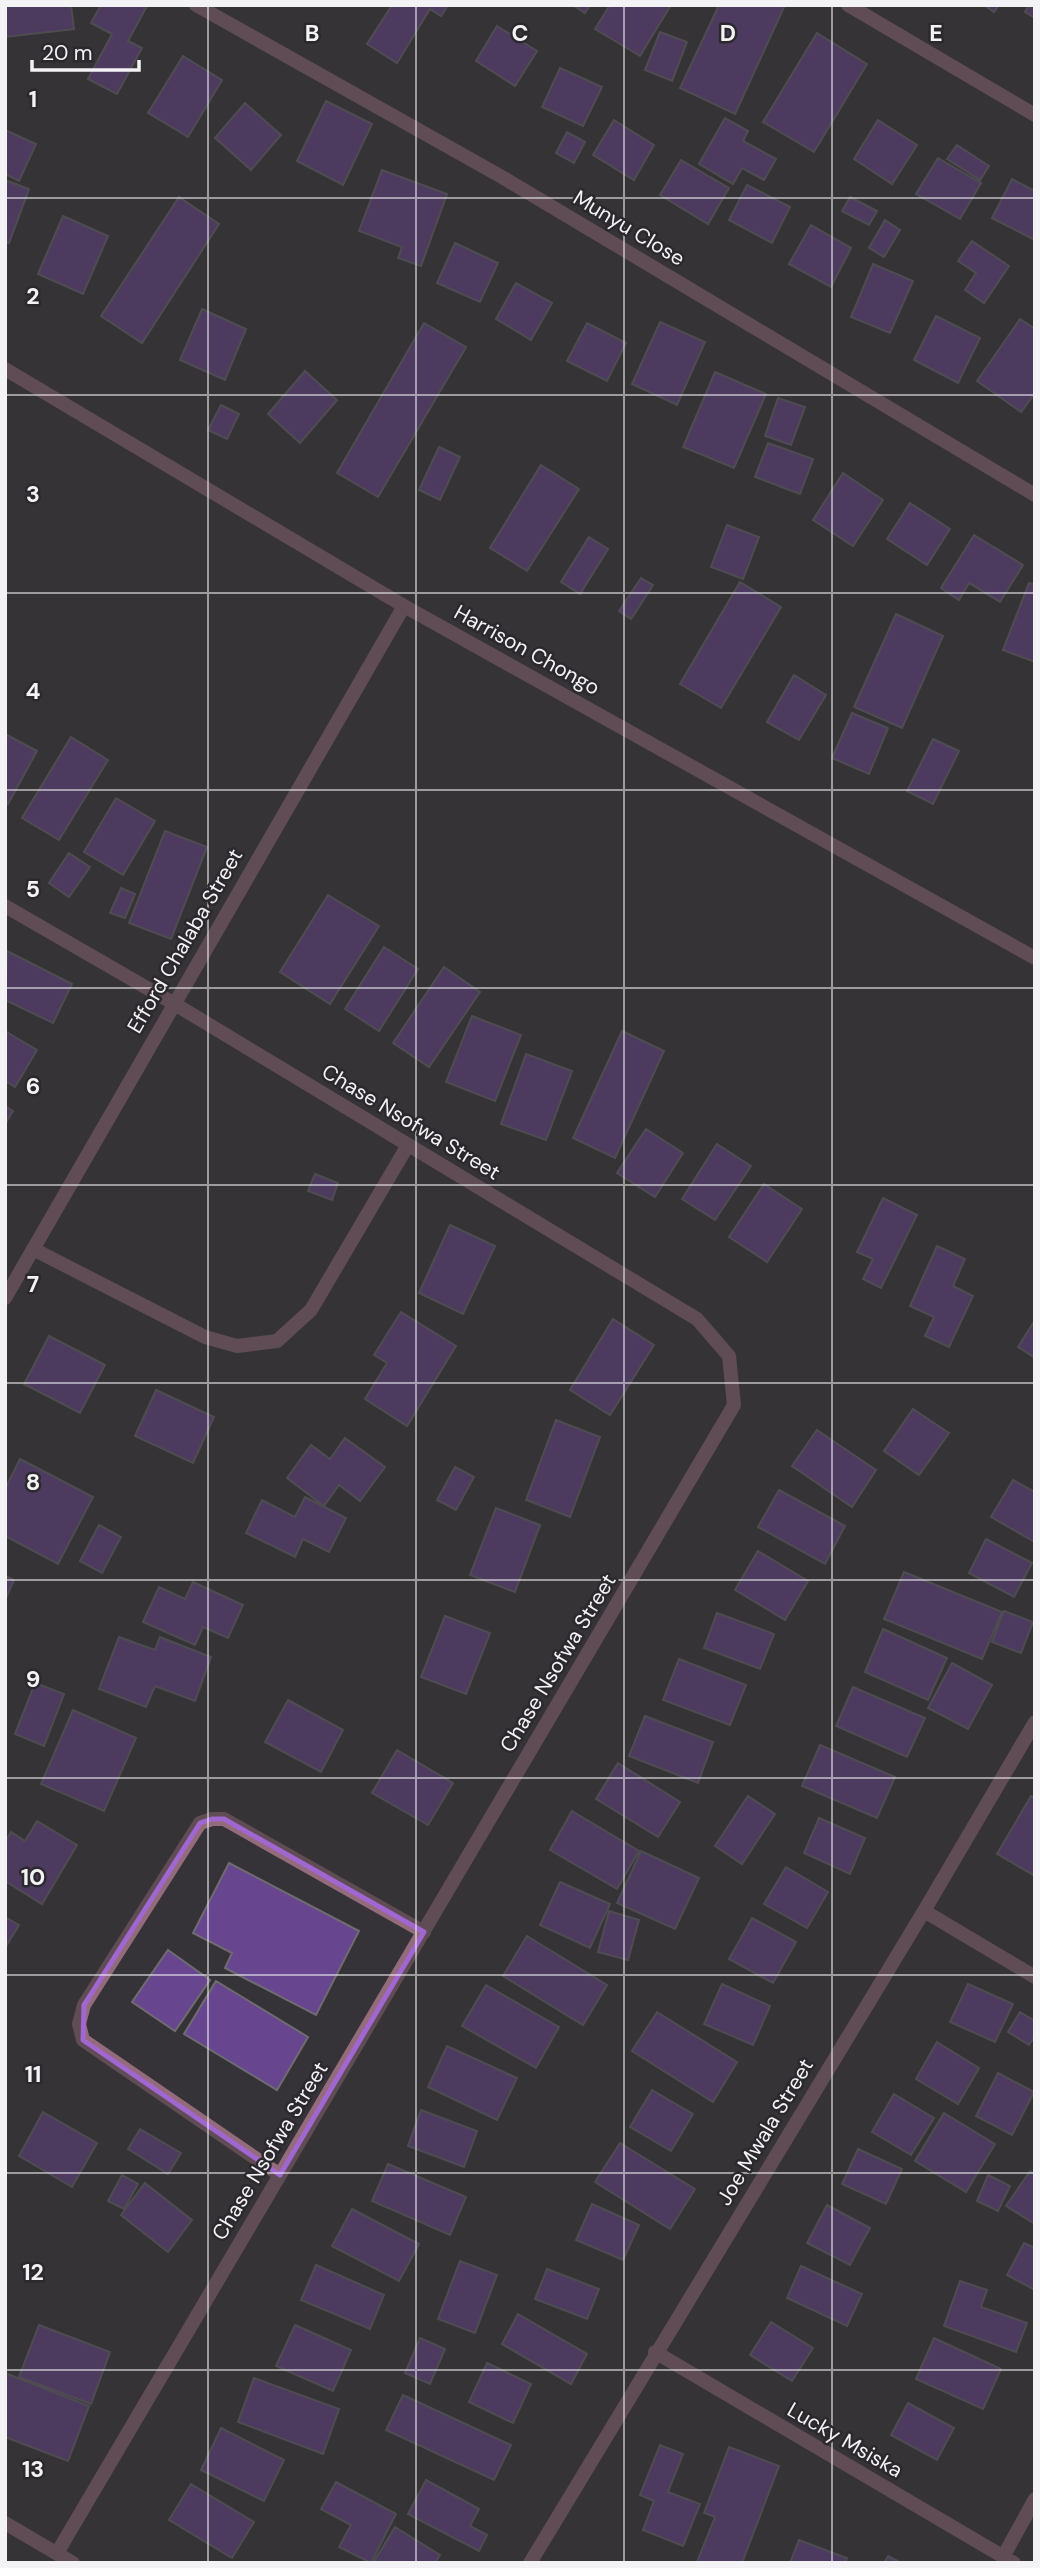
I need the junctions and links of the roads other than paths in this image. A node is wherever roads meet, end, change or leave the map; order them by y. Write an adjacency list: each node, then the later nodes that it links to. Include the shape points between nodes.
1 (196, 5): 5 (street, Munyu Close, via 502,177)
2 (848, 5): 3 (street)
3 (1035, 116)
4 (5, 369): 6 (street, Harrison Chongo)
5 (1035, 495)
6 (404, 606): 8 (street, Harrison Chongo); 9 (street, Efford Chalaba Street)
7 (5, 906): 9 (street, Chase Nsofwa Street)
8 (1035, 958)
9 (173, 1003): 10 (street, Chase Nsofwa Street); 11 (street, Efford Chalaba Street)
10 (408, 1145): 11 (street, via 311,1310 276,1341 237,1346 205,1337); 15 (street, Chase Nsofwa Street, via 697,1320 729,1356 734,1405)
11 (33, 1249): 12 (street, Efford Chalaba Street)
12 (5, 1298)
13 (1035, 1722): 14 (street, Joe Mwala Street)
14 (924, 1911): 16 (street); 18 (street, Joe Mwala Street)
15 (424, 1932): 17 (street, Chase Nsofwa Street); 17 (street, via 224,1819 212,1819 200,1823 84,2005 79,2024 83,2040)
16 (1035, 1977)
17 (280, 2175): 21 (street, Chase Nsofwa Street)
18 (655, 2352): 22 (street, Lucky Msiska); 24 (street, Joe Mwala Street)
19 (1035, 2499): 22 (street)
20 (5, 2523): 21 (street)
21 (57, 2553): 23 (street)
22 (1008, 2560)
23 (73, 2563)
24 (530, 2563)

